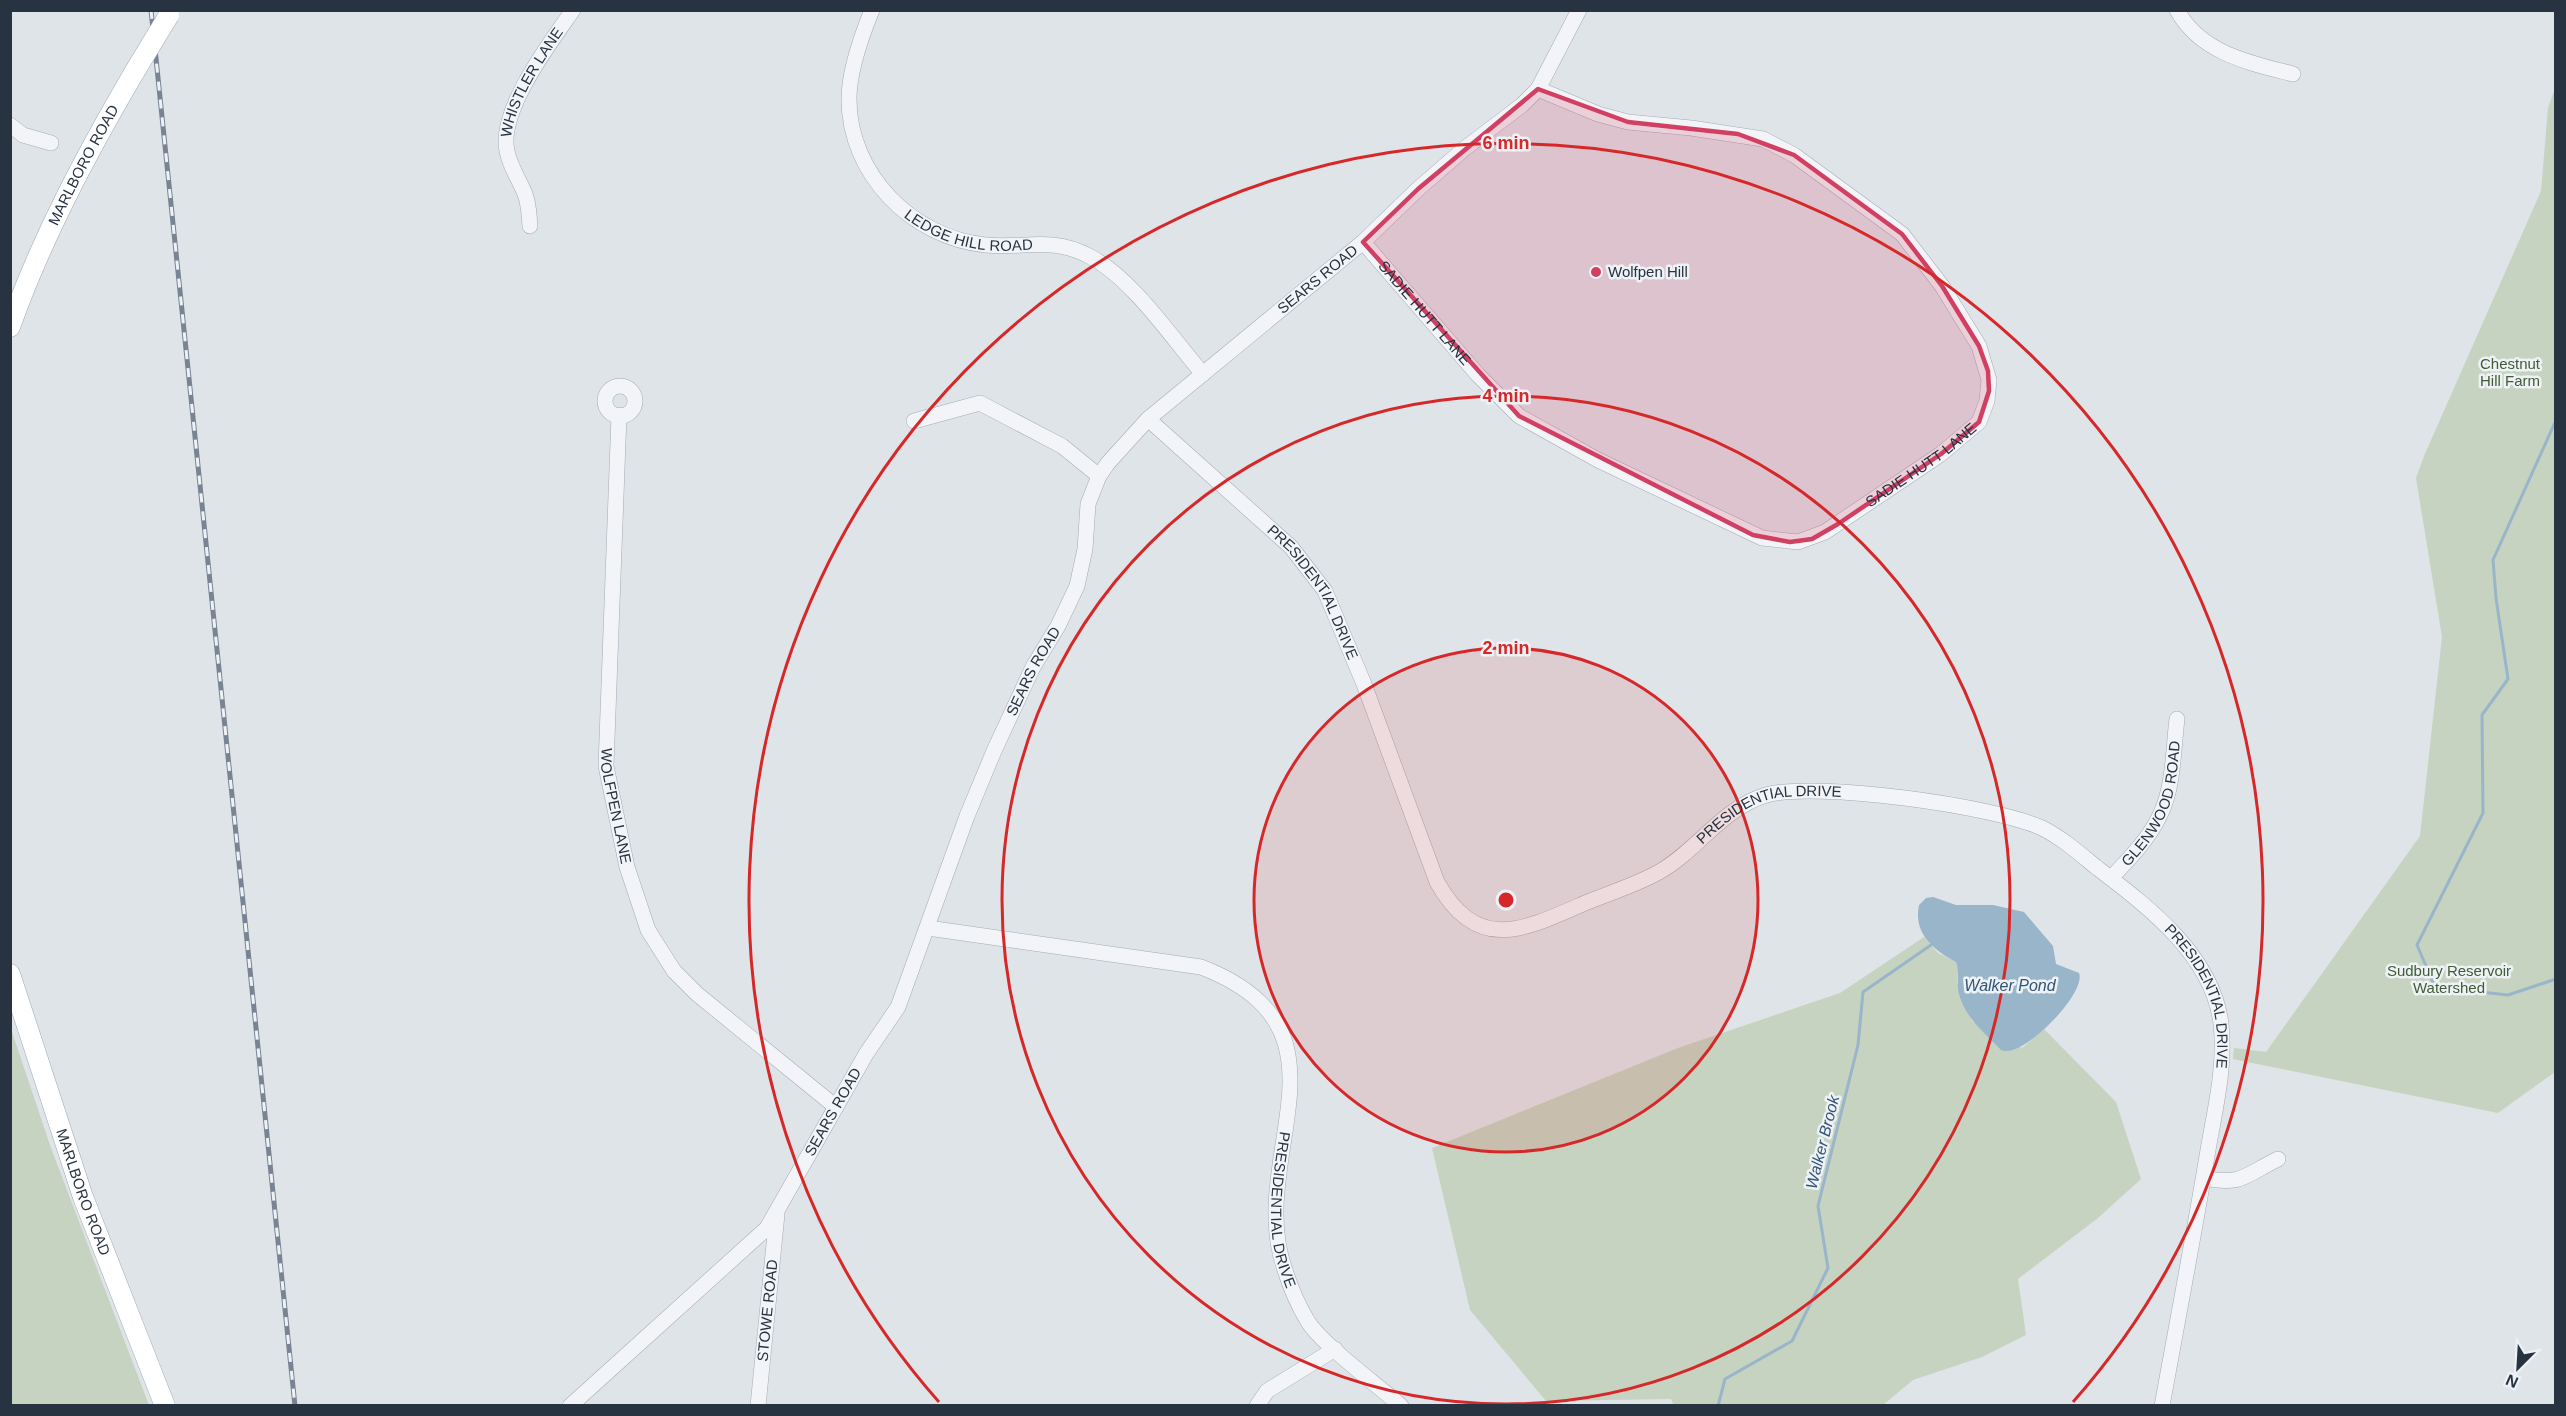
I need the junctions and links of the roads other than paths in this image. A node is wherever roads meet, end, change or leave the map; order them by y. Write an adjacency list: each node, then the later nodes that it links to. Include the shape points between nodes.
1 (573, 10): 10 (street, WHISTLER LANE, via 524,88 505,133 509,159 529,207)
2 (872, 10): 13 (street, LEDGE HILL ROAD, via 863,31 849,97 851,125 864,161 883,192 913,218 951,237 986,245 1032,243 1072,248 1091,257 1143,303)
3 (1579, 10): 7 (street, SEARS ROAD)
4 (2177, 10): 6 (street, via 2194,35 2214,49)
5 (170, 13): 12 (main road, MARLBORO ROAD, bridge, via 66,195)
6 (2293, 74)
7 (1538, 89): 11 (street, SEARS ROAD, via 1418,189); 11 (street, SADIE HUTT LANE, via 1628,122 1763,140 1794,155 1902,234 1942,286 1979,346 1989,380 1987,401 1978,422 1941,454 1825,532 1798,542 1762,538 1588,454 1519,416 1478,375)
8 (10, 125): 9 (street, via 23,135)
9 (51, 143)
10 (530, 226)
11 (1363, 242): 13 (street, SEARS ROAD)
12 (10, 327)
13 (1203, 374): 15 (street, SEARS ROAD)
14 (619, 416): 22 (street, WOLFPEN LANE, via 607,781 627,867 648,930 685,983)
15 (1148, 419): 17 (street, SEARS ROAD); 19 (street, PRESIDENTIAL DRIVE, via 1291,547 1325,591 1437,882 1456,910 1475,923 1508,930 1538,924 1659,872 1742,806 1766,795 1808,789 1923,802 2016,819 2059,838)
16 (914, 421): 17 (street, via 980,403 1062,446)
17 (1099, 476): 20 (street, SEARS ROAD, via 1088,504 1085,549 1077,586 1005,724 967,816)
18 (2177, 718): 19 (street, GLENWOOD ROAD, via 2161,815)
19 (2111, 878): 24 (street, PRESIDENTIAL DRIVE, via 2167,926 2200,967 2216,1003 2222,1051)
20 (928, 928): 22 (street, SEARS ROAD, via 898,1007); 26 (street, PRESIDENTIAL DRIVE, via 1201,967 1238,984 1260,1003 1282,1033 1292,1072 1276,1215 1282,1260 1307,1321)
21 (10, 974): 27 (main road, MARLBORO ROAD, via 83,1197)
22 (836, 1107): 25 (street, SEARS ROAD)
23 (2277, 1159): 24 (street, via 2233,1182)
24 (2204, 1178): 32 (street, PRESIDENTIAL DRIVE)
25 (777, 1214): 28 (street, SEARS ROAD, via 727,1267); 29 (street, STOWE ROAD)
26 (1335, 1349): 30 (street, via 1268,1391); 31 (street, PRESIDENTIAL DRIVE)
27 (165, 1406)
28 (570, 1406)
29 (758, 1406)
30 (1257, 1406)
31 (1401, 1406)
32 (2162, 1406)

